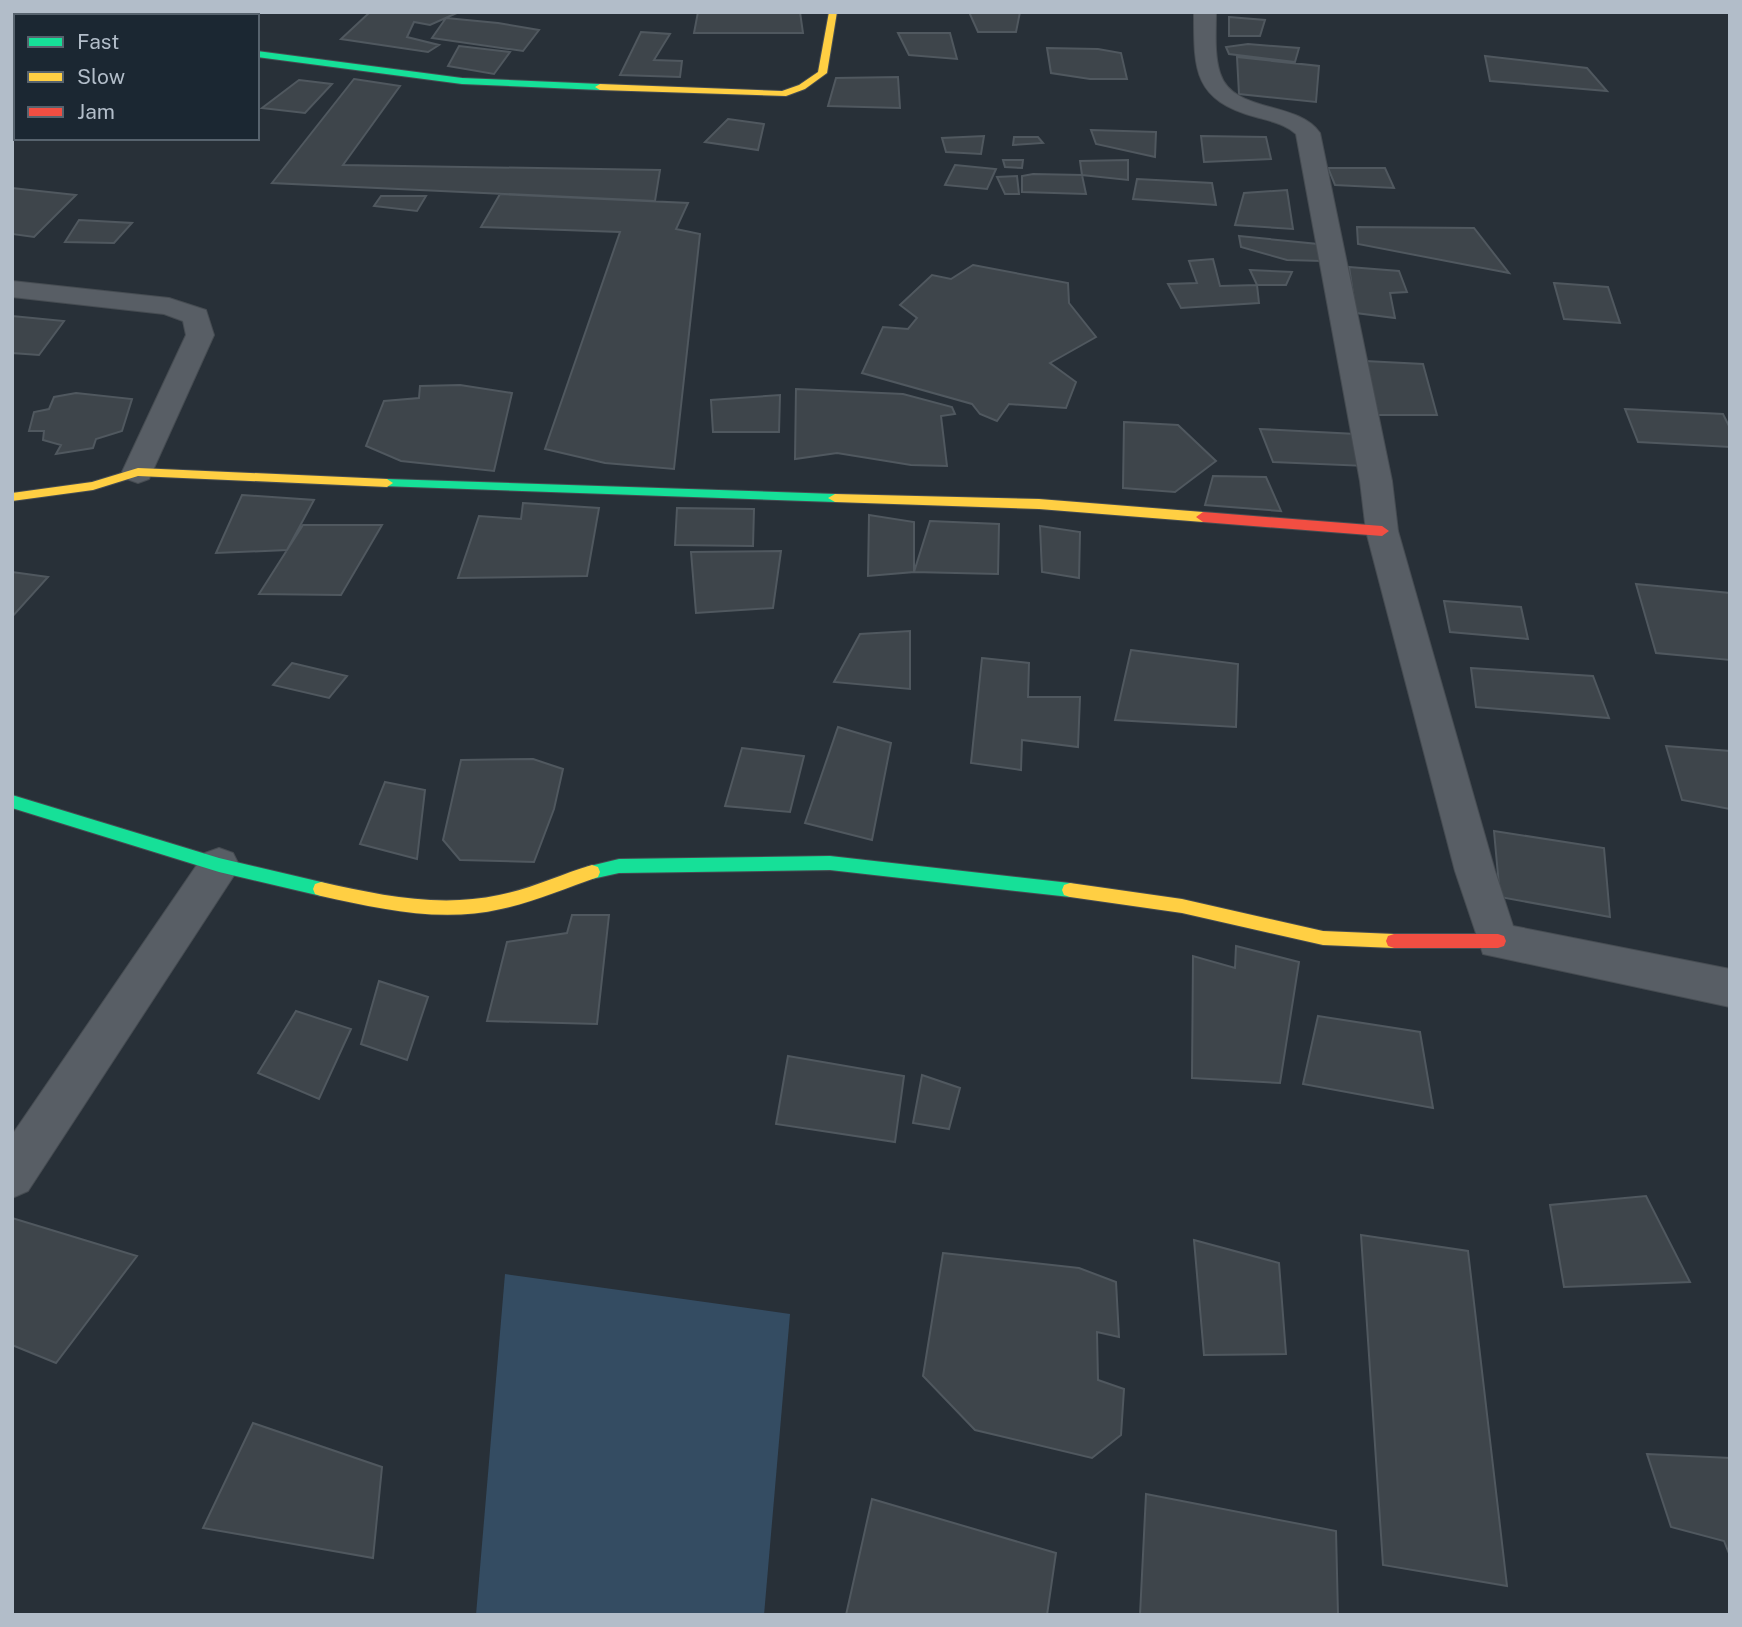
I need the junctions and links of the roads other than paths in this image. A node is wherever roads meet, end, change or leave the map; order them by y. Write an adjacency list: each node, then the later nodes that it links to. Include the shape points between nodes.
1 (834, 12): 3 (street, via 825,73 815,82 783,94 462,81)
2 (1205, 12): 7 (street, via 1207,76 1215,90 1235,102 1295,120 1308,133)
3 (259, 54)
4 (12, 289): 5 (street, via 169,306 196,316 200,335)
5 (138, 472): 6 (street, via 93,486); 7 (street, via 1039,504)
6 (12, 497)
7 (1382, 531): 10 (street)
8 (12, 801): 9 (street)
9 (219, 864): 10 (street, via 377,902 449,907 500,902 560,880 619,866 830,863 1182,906 1323,938); 12 (street)
10 (1498, 941): 11 (street)
11 (1730, 988)
12 (12, 1175)

